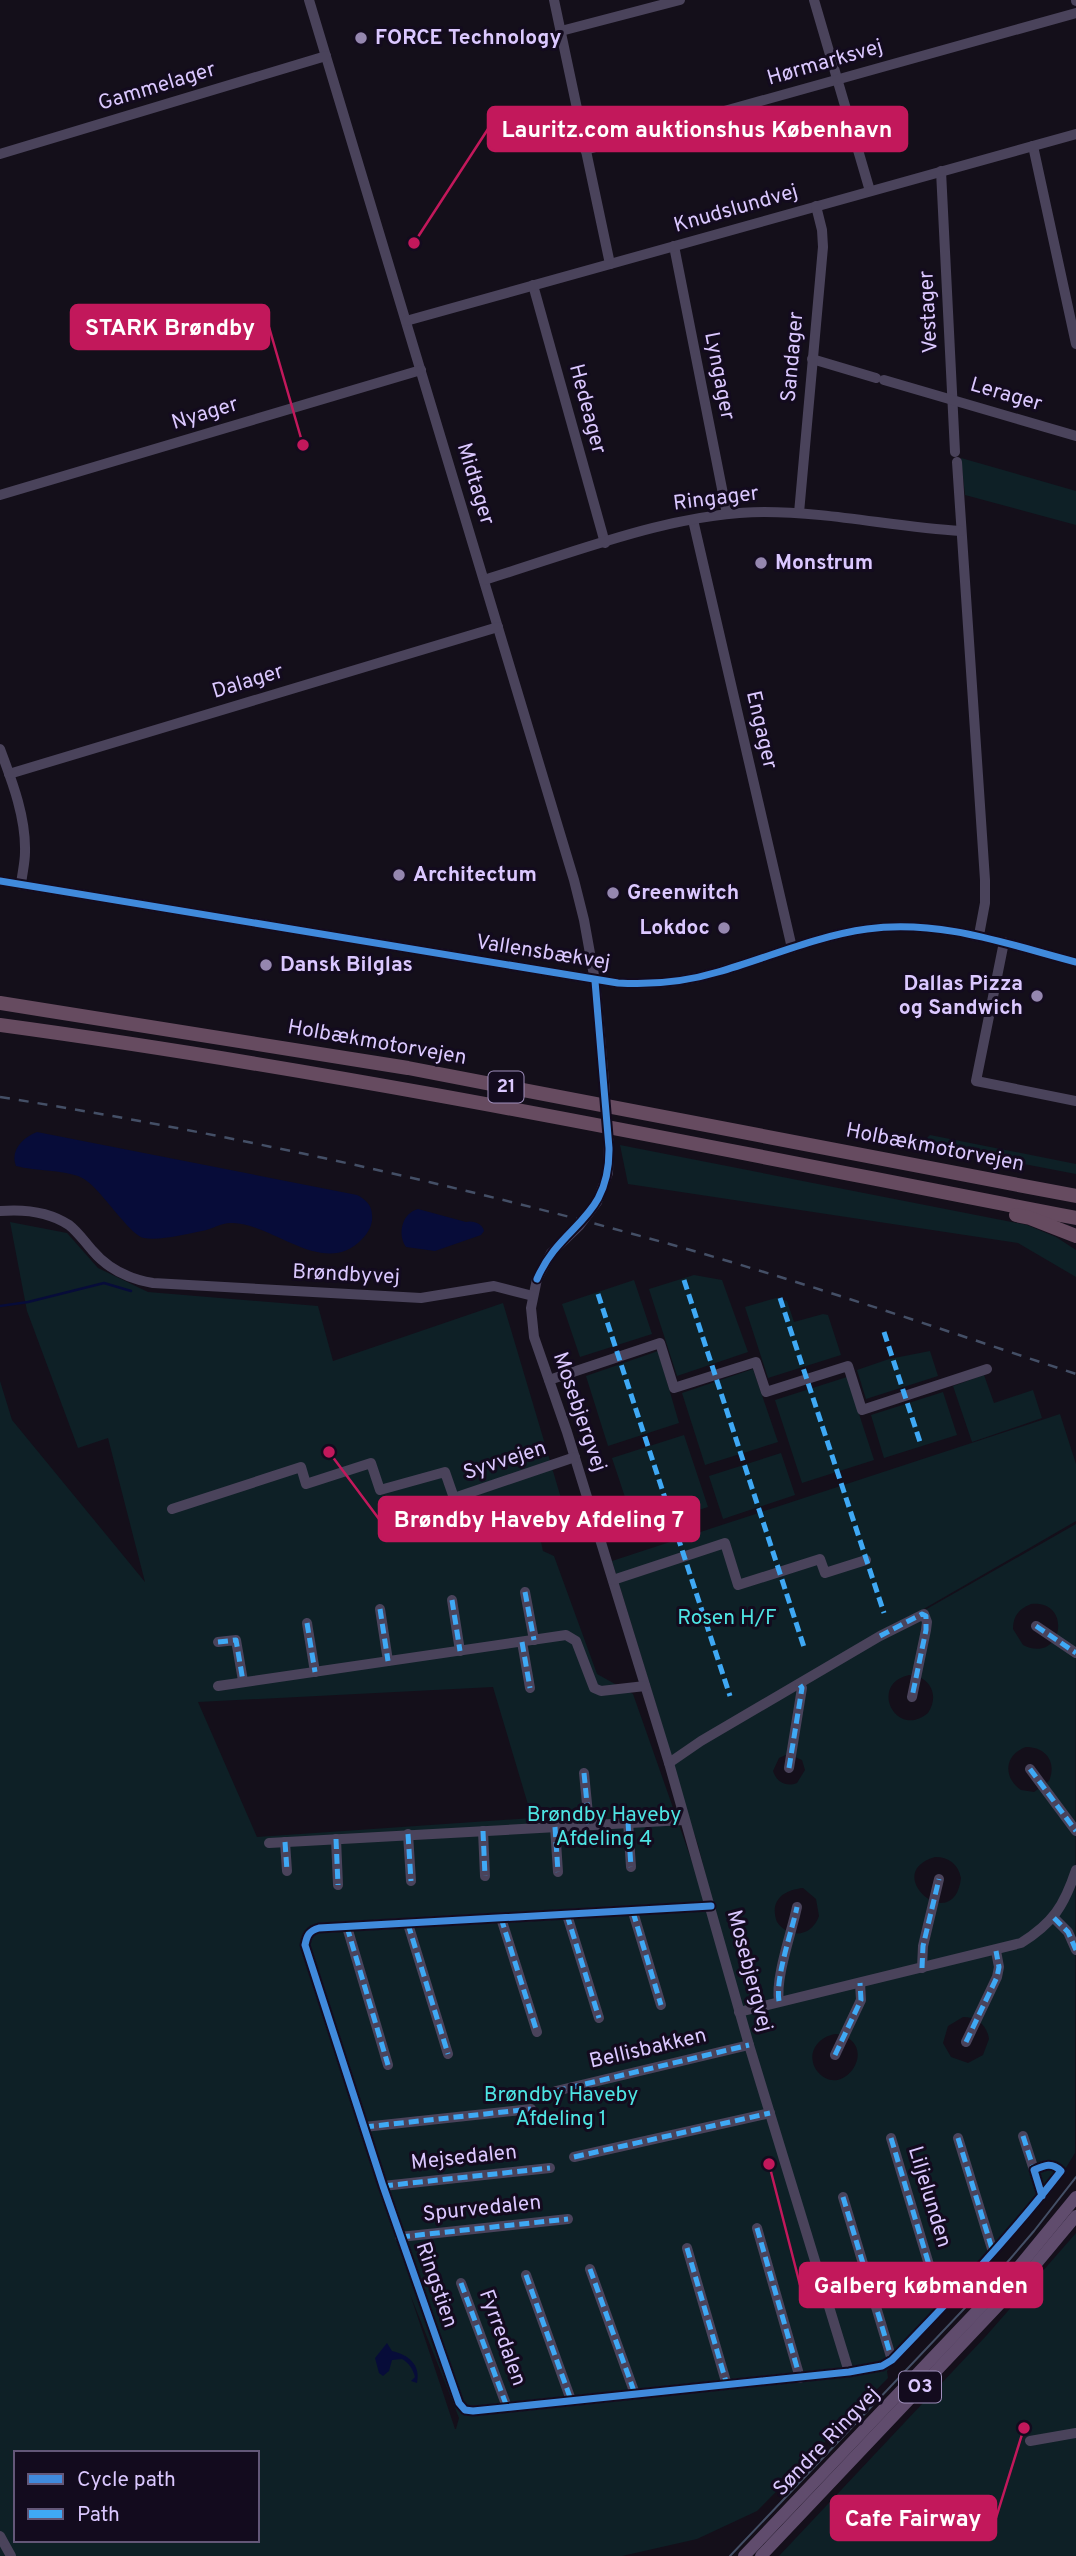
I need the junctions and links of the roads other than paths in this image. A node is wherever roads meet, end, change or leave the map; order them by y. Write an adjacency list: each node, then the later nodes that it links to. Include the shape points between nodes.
1 (309, 0): 7 (street, Midtager)
2 (554, 0): 6 (street)
3 (680, 0): 6 (street)
4 (814, 0): 8 (street)
5 (1076, 13): 8 (street, Hørmarksvej)
6 (561, 31): 11 (street)
7 (326, 56): 12 (street, Gammelager); 19 (street, Midtager)
8 (839, 79): 11 (street, Hørmarksvej); 14 (street)
9 (1076, 134): 10 (street, Knudslundvej)
10 (1033, 146): 13 (street, Knudslundvej); 20 (street)
11 (585, 150): 17 (street)
12 (0, 155)
13 (941, 171): 14 (street, Knudslundvej); 23 (street, Vestager)
14 (870, 191): 15 (street, Knudslundvej)
15 (816, 206): 16 (street, Knudslundvej); 21 (street, Sandager, via 823,247)
16 (674, 246): 17 (street, Knudslundvej); 27 (street, Lyngager)
17 (610, 264): 18 (street, Knudslundvej)
18 (533, 285): 19 (street, Knudslundvej); 30 (street, Hedeager)
19 (406, 321): 22 (street, Midtager)
20 (1076, 344)
21 (813, 359): 23 (street, Lerager); 26 (street, Sandager)
22 (421, 370): 25 (street, Nyager); 31 (street, Midtager)
23 (952, 399): 24 (street, Lerager); 29 (street, Vestager)
24 (1076, 436)
25 (0, 495)
26 (799, 513): 27 (street, Ringager); 29 (street, Ringager)
27 (727, 514): 28 (street, Ringager)
28 (693, 520): 30 (street, Ringager); 39 (street, Engager)
29 (961, 531): 37 (street, via 985,880)
30 (605, 543): 31 (street, Ringager)
31 (484, 580): 32 (street, Midtager)
32 (498, 627): 34 (street, Dalager); 41 (street, Midtager, via 577,891)
33 (0, 749): 34 (street)
34 (9, 774): 36 (street, via 24,835)
35 (0, 881): 36 (street, Vallensbækvej)
36 (21, 885): 41 (street, Vallensbækvej)
37 (979, 935): 38 (street, Vallensbækvej); 39 (street, Vallensbækvej, via 912,927 868,929)
38 (1004, 942): 40 (street, Vallensbækvej); 45 (street, via 976,1081)
39 (792, 948): 41 (street, Vallensbækvej, via 680,981)
40 (1076, 962)
41 (595, 981): 44 (street)
42 (0, 1003): 47 (highway, Holbækmotorvejen / 21, via 408,1068)
43 (0, 1025): 48 (highway, Holbækmotorvejen / 21, via 393,1086)
44 (605, 1092)
45 (1076, 1101)
46 (609, 1141): 54 (street, via 608,1173 597,1202 549,1257)
47 (1010, 1184): 49 (highway); 50 (highway, Holbækmotorvejen / 21)
48 (921, 1188): 52 (highway, Holbækmotorvejen / 21); 53 (highway, via 957,1204 1030,1219)
49 (1076, 1189)
50 (1076, 1196)
51 (0, 1211): 54 (street, Brøndbyvej, via 28,1210 50,1216 68,1225 106,1265 153,1283 421,1298 494,1286)
52 (1076, 1218)
53 (1076, 1236)
54 (533, 1296): 56 (street, Mosebjergvej, via 534,1338)
55 (987, 1369): 56 (street, via 862,1410 848,1366 766,1392 756,1362 674,1388 660,1343)
56 (549, 1380): 57 (street, Mosebjergvej)
57 (575, 1457): 58 (street, Syvvejen, via 454,1498 445,1472 380,1490 371,1463 306,1484 301,1467); 60 (street, Mosebjergvej)
58 (172, 1509)
59 (866, 1560): 60 (street, via 825,1573 820,1559 738,1585 725,1543)
60 (613, 1580): 76 (street, Mosebjergvej)
61 (525, 1592): 66 (street)
62 (452, 1600): 69 (street)
63 (380, 1609): 71 (street)
64 (307, 1623): 72 (street)
65 (1036, 1626): 70 (street)
66 (534, 1640): 68 (street); 76 (street, via 573,1637 594,1688 601,1692)
67 (218, 1642): 73 (street, via 236,1640)
68 (522, 1642): 69 (street); 77 (street)
69 (460, 1651): 71 (street)
70 (1076, 1653)
71 (388, 1661): 72 (street)
72 (315, 1672): 73 (street)
73 (243, 1681): 75 (street)
74 (800, 1685): 78 (street, via 924,1614 926,1630); 79 (street); 80 (street, via 803,1692)
75 (218, 1686)
76 (645, 1686): 79 (street, Mosebjergvej)
77 (530, 1688)
78 (912, 1697)
79 (669, 1763): 83 (street, Mosebjergvej)
80 (789, 1768)
81 (1030, 1769): 88 (street)
82 (584, 1773): 85 (street)
83 (684, 1820): 84 (street); 101 (street, Mosebjergvej)
84 (628, 1822): 85 (street); 93 (street)
85 (589, 1824): 86 (street)
86 (555, 1827): 87 (street); 96 (street)
87 (483, 1831): 89 (street); 97 (street)
88 (1076, 1831)
89 (408, 1834): 90 (street); 99 (street)
90 (336, 1839): 91 (street); 100 (street)
91 (285, 1842): 92 (street); 95 (street)
92 (269, 1843)
93 (631, 1867)
94 (1076, 1870): 106 (street)
95 (286, 1871)
96 (558, 1872)
97 (485, 1877)
98 (939, 1879): 111 (street)
99 (411, 1881)
100 (338, 1885)
101 (711, 1906): 103 (street, Ringstien); 115 (street, Mosebjergvej)
102 (797, 1907): 113 (street, via 780,1977)
103 (633, 1912): 104 (street, Ringstien); 114 (street)
104 (567, 1915): 105 (street, Ringstien); 116 (street)
105 (501, 1918): 107 (street, Ringstien); 117 (street)
106 (1054, 1918): 109 (street, via 1068,1932); 110 (street, via 1021,1943)
107 (408, 1924): 108 (street, Ringstien); 120 (street)
108 (347, 1927): 122 (street); 126 (street, Ringstien, via 312,1930 305,1945)
109 (1076, 1950)
110 (996, 1951): 111 (street); 118 (street, via 997,1977)
111 (922, 1968): 112 (street)
112 (860, 1983): 113 (street); 121 (street, via 861,2000)
113 (779, 2001): 115 (street)
114 (661, 2005)
115 (739, 2012): 119 (street, Mosebjergvej)
116 (599, 2018)
117 (537, 2032)
118 (966, 2042)
119 (749, 2045): 123 (street, Bellisbakken); 125 (street, Mosebjergvej)
120 (448, 2054)
121 (835, 2055)
122 (388, 2065)
123 (556, 2091)
124 (531, 2109): 126 (street)
125 (770, 2113): 130 (street); 148 (street, Mosebjergvej)
126 (364, 2127): 133 (street, Ringstien)
127 (958, 2137): 142 (street)
128 (1023, 2137): 132 (street)
129 (891, 2138): 146 (street, Liljelunden)
130 (574, 2157)
131 (550, 2168): 133 (street, Mejsedalen)
132 (1034, 2170): 134 (street); 134 (street, Ringstien, via 1049,2164 1061,2171)
133 (383, 2186): 140 (street, Ringstien)
134 (1042, 2196): 142 (street, Ringstien)
135 (843, 2197): 147 (street)
136 (1076, 2197): 158 (main road, Søndre Ringvej / O3, via 1017,2269)
137 (1076, 2216): 159 (main road, Søndre Ringvej / O3, via 1026,2276)
138 (568, 2219): 140 (street, Spurvedalen)
139 (757, 2228): 149 (street)
140 (400, 2237): 153 (street, Ringstien, via 459,2403 473,2411)
141 (687, 2248): 150 (street)
142 (993, 2252): 146 (street, Ringstien)
143 (590, 2269): 151 (street)
144 (526, 2276): 152 (street)
145 (461, 2283): 153 (street, Fyrredalen)
146 (942, 2308): 147 (street, Ringstien)
147 (892, 2360): 148 (street, Ringstien)
148 (849, 2372): 149 (street, Ringstien)
149 (800, 2378): 150 (street, Ringstien)
150 (727, 2385): 151 (street, Ringstien)
151 (635, 2394): 152 (street, Ringstien)
152 (571, 2400): 153 (street, Ringstien)
153 (507, 2407)
154 (1076, 2433): 155 (street)
155 (1030, 2441)
156 (0, 2536): 157 (street)
157 (11, 2556)
158 (744, 2556)
159 (761, 2556)

